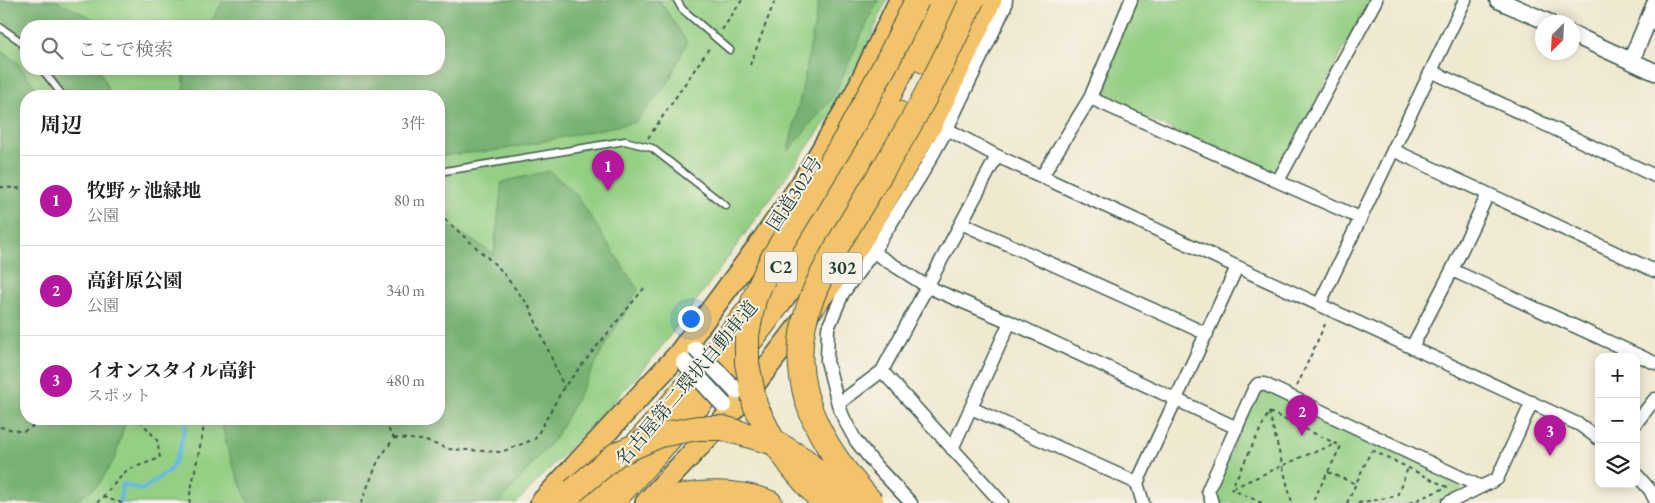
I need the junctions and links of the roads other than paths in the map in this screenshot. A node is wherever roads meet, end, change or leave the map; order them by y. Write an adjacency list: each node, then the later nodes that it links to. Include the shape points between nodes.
1 (677, 0): 18 (lane, via 682,10)
2 (900, 0): 45 (highway, 国道302号, via 855,94 802,183)
3 (917, 0): 70 (highway, bridge, via 846,138 772,259 754,299 747,335 747,363 755,405 771,437)
4 (935, 0): 64 (highway, 名古屋第二環状自動車道 / C2, via 877,118 796,247 716,351)
5 (954, 0): 65 (highway, 名古屋第二環状自動車道 / C2, via 891,126 815,254 704,400)
6 (972, 0): 73 (highway, bridge, via 913,118 831,256 809,304 802,335 800,368 808,407 842,468)
7 (991, 0): 50 (highway, 302, via 930,125 864,236 831,284)
8 (1006, 0): 25 (street)
9 (1131, 0): 24 (street)
10 (1376, 0): 31 (street)
11 (1465, 0): 20 (street)
12 (1498, 0): 14 (street)
13 (1655, 4): 19 (street)
14 (1535, 16)
15 (0, 27): 17 (lane)
16 (1580, 38): 19 (street)
17 (20, 41)
18 (730, 50)
19 (1631, 61): 21 (street)
20 (1431, 71): 26 (street); 30 (street)
21 (1655, 72)
22 (47, 75): 23 (lane)
23 (58, 90)
24 (1090, 98): 29 (street); 31 (street)
25 (947, 129): 27 (street); 36 (street)
26 (1393, 150): 32 (street); 34 (street)
27 (997, 156): 29 (street); 35 (street)
28 (445, 171): 33 (lane, via 625,141 652,148)
29 (1042, 176): 37 (street)
30 (1655, 176)
31 (1278, 181): 34 (street)
32 (1488, 194): 38 (street); 39 (street)
33 (726, 206)
34 (1360, 218): 41 (street)
35 (961, 223): 40 (street); 43 (street)
36 (873, 252): 40 (street); 52 (street, via 844,293 828,328 827,361)
37 (1237, 267): 41 (street); 43 (street)
38 (1452, 270): 44 (street); 46 (street)
39 (1655, 271)
40 (928, 287): 42 (street); 47 (street)
41 (1319, 305): 44 (street)
42 (1010, 322): 49 (street); 53 (street)
43 (1207, 334): 49 (street)
44 (1412, 347): 51 (street)
45 (686, 351): 50 (street, bridge); 62 (highway, 国道302号)
46 (1655, 363)
47 (882, 371): 52 (street); 57 (street)
48 (1655, 399): 54 (street)
49 (1176, 400): 55 (street); 59 (street)
50 (734, 402): 66 (highway, 302); 69 (street); 71 (street)
51 (1532, 402): 56 (street, via 1580,425); 60 (street, via 1497,479)
52 (838, 404): 74 (street, via 856,441)
53 (971, 408): 57 (street); 59 (street)
54 (1640, 418)
55 (1237, 428): 60 (street, via 1254,389 1258,384 1264,384); 77 (street, via 1208,490)
56 (1595, 436)
57 (952, 448): 75 (street)
58 (1640, 479): 61 (street)
59 (1137, 483): 76 (street)
60 (1481, 487): 78 (street)
61 (1655, 500)
62 (541, 503)
63 (561, 503): 72 (highway, bridge, via 617,454 660,434 698,428 723,428 778,444 804,460)
64 (583, 503)
65 (611, 503)
66 (646, 503)
67 (665, 503): 68 (highway, via 699,494 734,494)
68 (770, 503)
69 (815, 503)
70 (823, 503)
71 (839, 503)
72 (853, 503)
73 (872, 503)
74 (910, 503)
75 (1002, 503)
76 (1143, 503)
77 (1212, 503)
78 (1448, 503)

